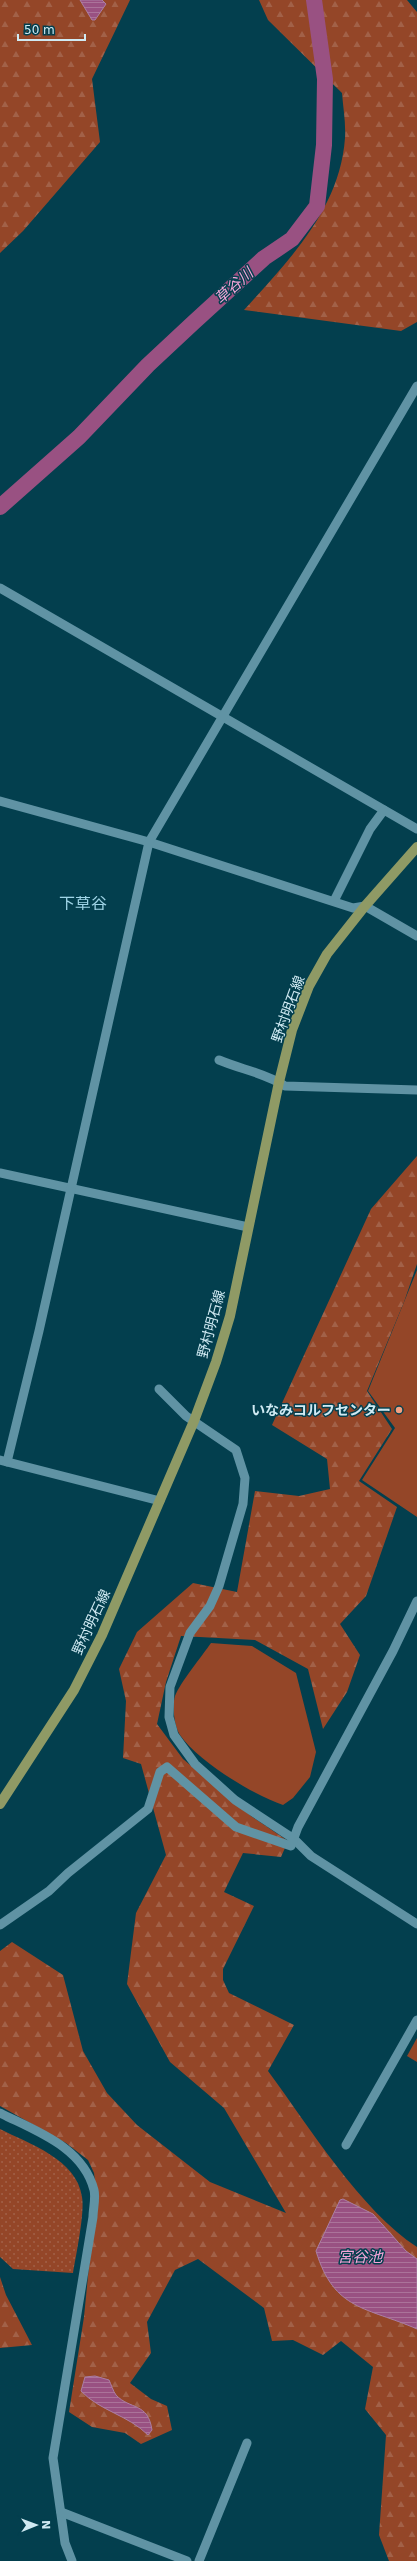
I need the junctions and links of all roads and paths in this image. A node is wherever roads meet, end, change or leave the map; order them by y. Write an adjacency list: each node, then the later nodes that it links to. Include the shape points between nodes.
1 (417, 386): 3 (street)
2 (0, 588): 3 (street)
3 (222, 716): 5 (street); 7 (street)
4 (0, 800): 7 (street)
5 (384, 810): 6 (street); 9 (street, via 370,829)
6 (417, 829)
7 (149, 842): 9 (street); 16 (street)
8 (417, 847): 10 (main road, 野村明石線)
9 (334, 901): 10 (street, via 353,908)
10 (365, 906): 11 (street); 13 (main road, 野村明石線, via 327,954 309,986 292,1030)
11 (417, 936)
12 (219, 1060): 13 (street)
13 (278, 1082): 14 (street, via 285,1086); 17 (main road, 野村明石線)
14 (417, 1090)
15 (0, 1173): 16 (street)
16 (71, 1190): 17 (street); 20 (street)
17 (248, 1227): 19 (main road, 野村明石線, via 230,1316)
18 (159, 1389): 19 (street)
19 (194, 1421): 21 (main road, 野村明石線); 24 (street, via 236,1450 245,1478 243,1504 219,1586 210,1606 190,1634 176,1669 170,1687 169,1717 174,1735 195,1764 235,1800)
20 (3, 1461): 21 (street)
21 (160, 1501): 23 (main road, 野村明石線, via 102,1635 74,1690)
22 (417, 1601): 24 (street)
23 (0, 1804)
24 (294, 1839): 25 (street, via 311,1856); 26 (street, via 291,1846 236,1827 167,1767 160,1772 148,1809 68,1872 49,1891)
25 (417, 1924)
26 (0, 1925)
27 (417, 2020): 29 (street)
28 (0, 2113): 31 (street, via 52,2140 76,2157 87,2172 94,2192 93,2218 53,2458 54,2480)
29 (346, 2145)
30 (247, 2443): 34 (street)
31 (61, 2512): 32 (street, via 65,2543); 33 (street)
32 (72, 2561)
33 (187, 2561)
34 (199, 2561)

